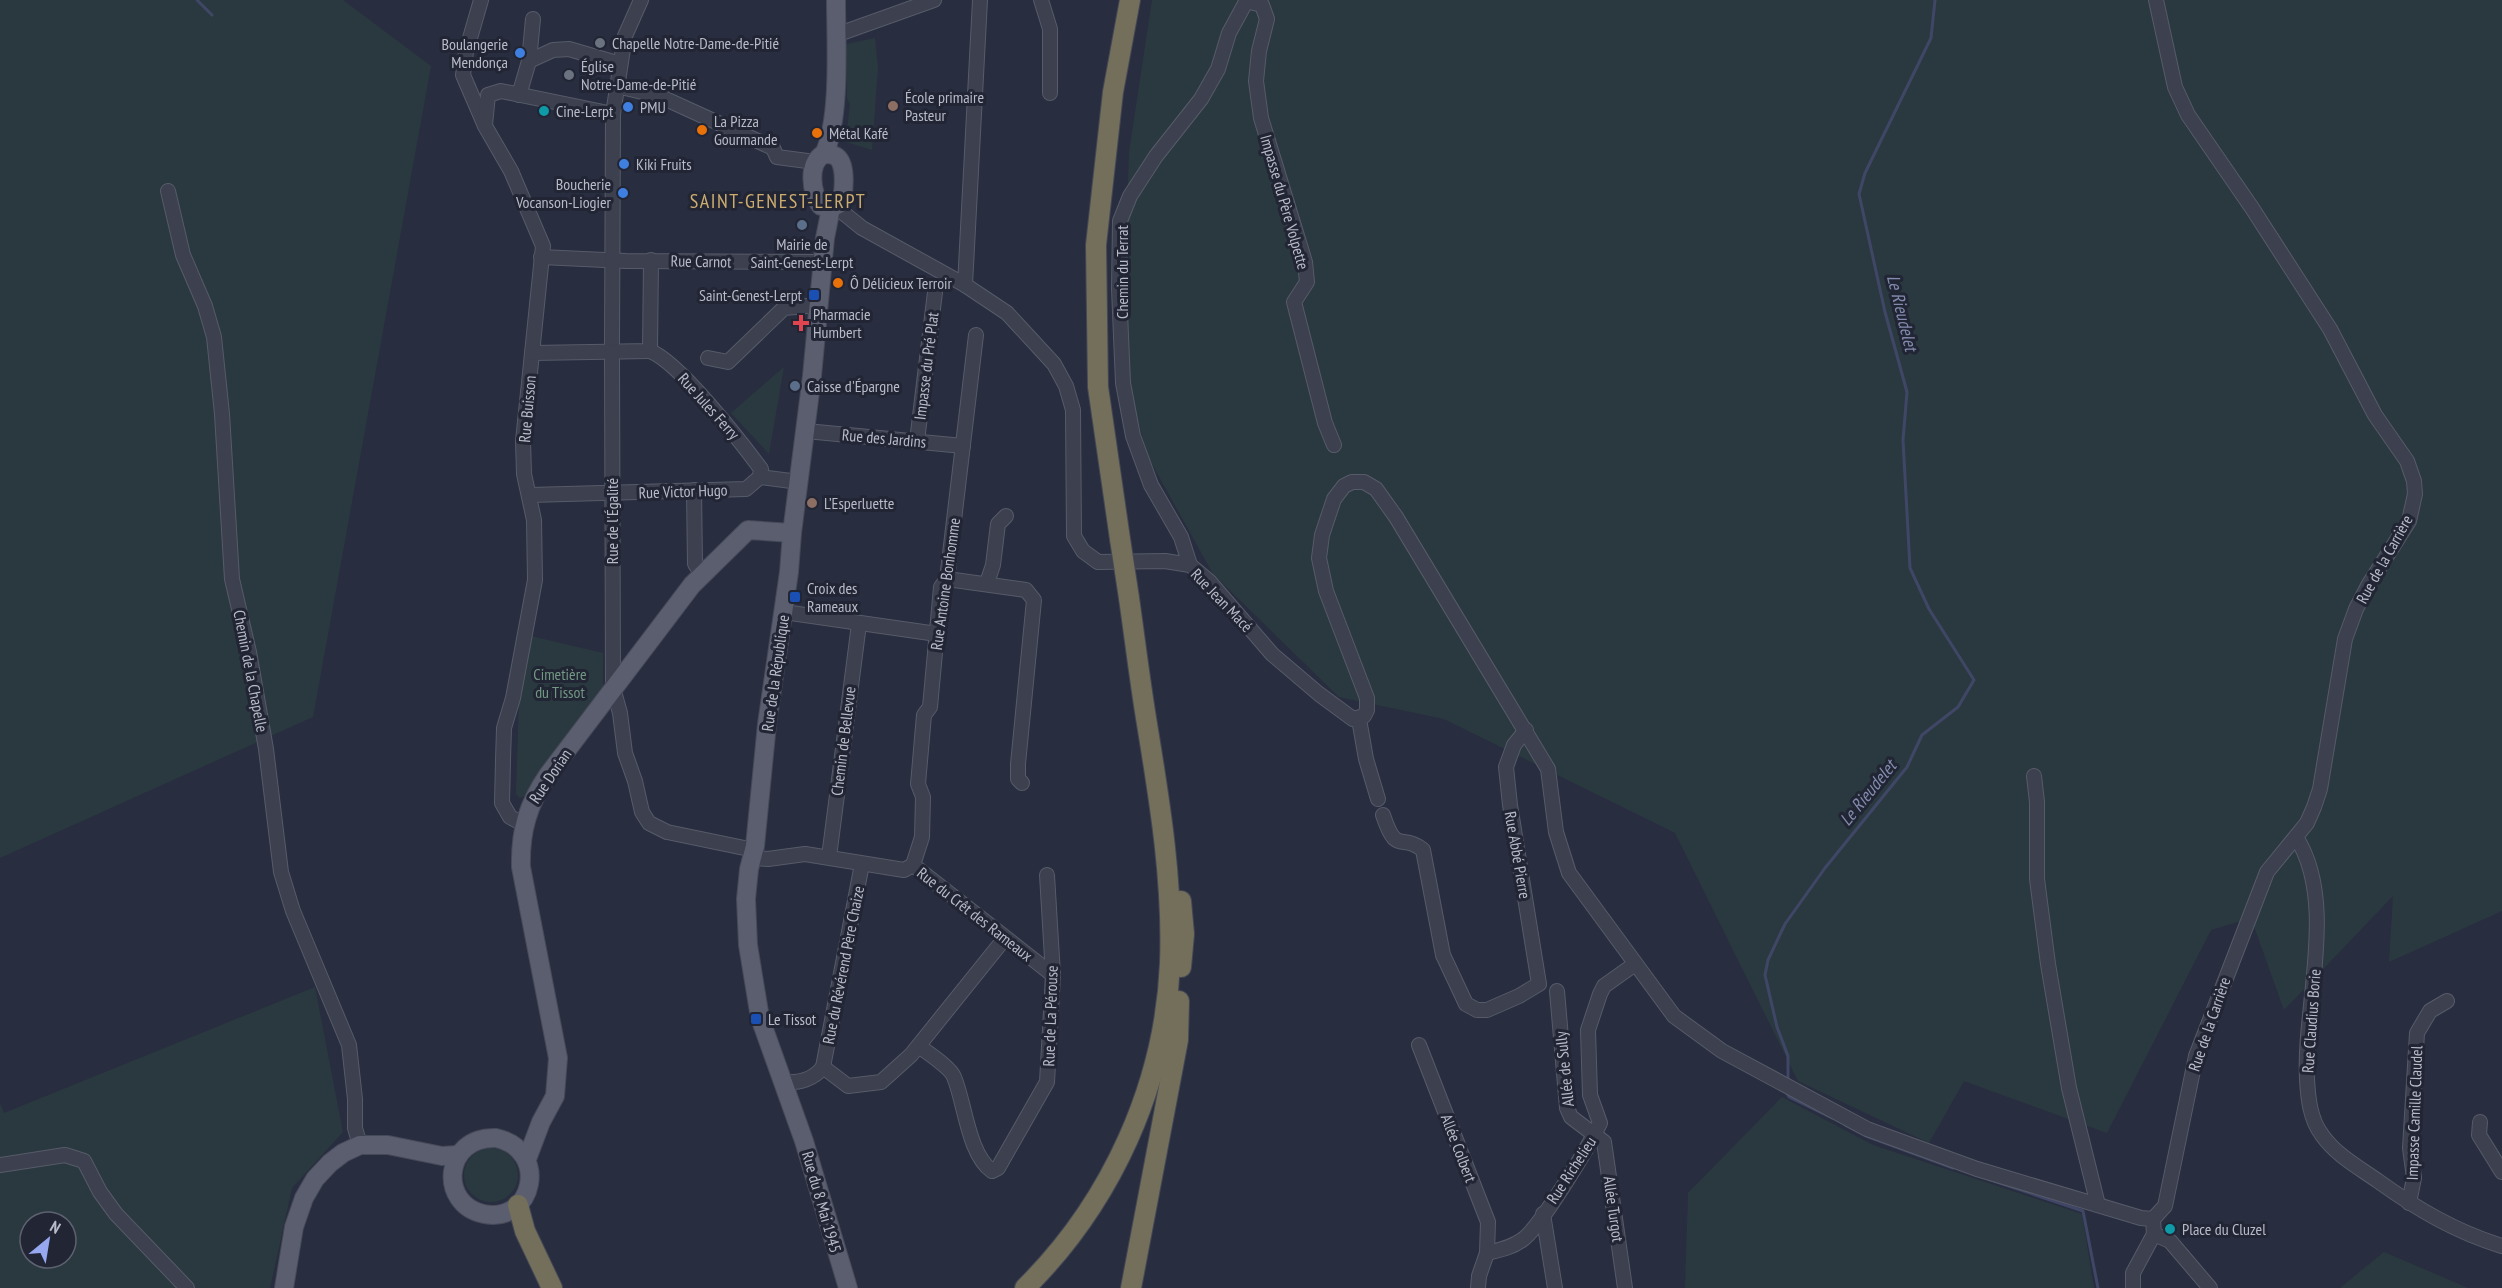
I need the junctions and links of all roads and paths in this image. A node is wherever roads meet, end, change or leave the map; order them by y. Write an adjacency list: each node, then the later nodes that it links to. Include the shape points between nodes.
1 (481, 0): 19 (street, Rue Buisson, via 463,75)
2 (641, 0): 14 (street, Rue de l'Égalité, via 625,36)
3 (836, 0): 12 (main road)
4 (934, 0): 12 (street)
5 (980, 0): 27 (street)
6 (1041, 0): 16 (street, via 1050,29)
7 (1130, 0): 46 (highway, via 1113,92 1096,246 1098,387)
8 (1140, 0): 46 (highway, via 1114,149 1104,295 1109,402)
9 (2156, 0): 63 (street, Rue de la Carrière, via 2175,87 2188,115 2330,329 2375,415 2407,461 2414,481 2409,521 2369,584 2345,639 2320,789 2307,824)
10 (1246, 1): 37 (street, Impasse du Père Volpette, via 1263,5 1267,20 1256,81 1261,118 1305,262 1307,282 1294,302); 47 (street, Chemin du Terrat, via 1229,33 1218,69 1130,196 1120,221 1123,383 1133,436 1151,485 1182,537)
11 (534, 19): 13 (street)
12 (836, 35): 20 (main road, via 833,119 840,137)
13 (529, 61): 14 (street, via 553,50 569,49); 17 (street)
14 (620, 64): 15 (street, Rue de l'Égalité)
15 (617, 86): 18 (street, Rue de l'Égalité); 20 (street, via 659,96 774,148 777,157)
16 (1050, 93)
17 (519, 95): 18 (street); 19 (street, via 501,91 488,95)
18 (613, 114): 25 (street, Rue de l'Égalité)
19 (485, 126): 23 (street, Rue Buisson, via 511,171 543,246)
20 (826, 158): 22 (main road, via 841,165); 22 (main road, via 814,192)
21 (168, 191): 83 (street, Chemin de la Chapelle, via 183,255 214,337 232,579 266,750 281,872 293,911 349,1045 355,1128)
22 (833, 204): 26 (main road, Rue de la République); 27 (street, Rue Jean Macé, via 862,228)
23 (541, 257): 25 (street, Rue Carnot); 33 (street, Rue Buisson)
24 (651, 260): 25 (street, Rue Carnot); 26 (street, Rue Carnot); 32 (street)
25 (613, 261): 31 (street, Rue de l'Égalité)
26 (823, 262): 29 (main road, Rue de la République)
27 (965, 285): 47 (street, Rue Jean Macé, via 1007,313 1054,364 1066,386 1073,410 1074,536 1083,550 1098,562 1165,561)
28 (935, 292): 36 (street, Impasse du Pré Plat)
29 (819, 306): 34 (street, via 784,308 728,362); 35 (main road, Rue de la République)
30 (976, 335): 38 (street, Rue Antoine Bonhomme)
31 (612, 350): 32 (street); 33 (street); 42 (street, Rue de l'Égalité)
32 (650, 351): 39 (street, Rue Jules Ferry, via 676,369 742,444)
33 (532, 353): 43 (street, Rue Buisson, via 523,441 524,474)
34 (708, 358)
35 (806, 431): 36 (street, Rue des Jardins); 40 (main road, Rue de la République)
36 (917, 441): 38 (street, Rue des Jardins)
37 (1334, 445)
38 (963, 446): 49 (street, Rue Antoine Bonhomme)
39 (761, 473): 40 (street); 41 (street, Rue Victor Hugo, via 746,489)
40 (799, 482): 45 (main road, Rue de la République)
41 (694, 490): 42 (street, Rue Victor Hugo); 48 (street, via 694,564)
42 (612, 494): 43 (street, Rue Victor Hugo); 55 (street, Rue de l'Égalité)
43 (530, 495): 62 (street, Rue Buisson, via 536,579 504,728 502,804 510,817)
44 (1006, 516): 50 (street, via 998,524)
45 (792, 533): 48 (main road, Rue Dorian, via 748,530); 52 (main road, Rue de la République)
46 (1125, 538): 51 (highway, bridge)
47 (1190, 565): 56 (street, Rue Jean Macé, via 1209,581 1272,654 1347,716)
48 (702, 574): 55 (main road, Rue Dorian)
49 (946, 579): 50 (street); 54 (street, Rue Antoine Bonhomme, via 941,587)
50 (987, 583): 59 (street, via 1026,590 1034,600 1018,764 1018,779)
51 (1134, 597): 73 (highway, via 1177,868 1184,934); 102 (highway, via 1166,867 1170,964 1165,1008 1158,1049 1130,1136 1089,1212)
52 (784, 612): 53 (street); 64 (main road, Rue de la République, via 767,724)
53 (859, 624): 54 (street); 65 (street, Chemin de Bellevue)
54 (937, 634): 67 (street, Rue Antoine Bonhomme, via 918,784 924,797 922,837)
55 (613, 688): 62 (main road, Rue Dorian, via 537,790); 64 (street, Rue de l'Égalité, via 625,753 642,812 649,823 667,832)
56 (1359, 719): 57 (street, via 1367,710 1367,698 1326,591 1319,558 1334,499 1352,482 1364,482 1376,489 1396,517); 60 (street)
57 (1526, 730): 61 (street, Rue Abbé Pierre, via 1514,745 1506,767 1539,984 1519,996 1488,1010 1477,1011 1466,1004 1443,955 1423,850 1392,838); 70 (street, via 1548,769 1556,832 1569,873)
58 (2034, 776): 92 (street, via 2037,879 2048,964 2069,1088)
59 (1022, 783)
60 (1378, 799)
61 (1383, 815)
62 (523, 824): 79 (main road, Rue Dorian, via 521,867 558,1058 555,1096)
63 (2296, 837): 90 (street, Rue Claudius Borie, via 2312,875 2316,919 2306,1056 2313,1117 2320,1134 2336,1152); 94 (street, Rue de la Carrière, via 2267,872 2196,1056 2165,1206)
64 (754, 854): 65 (street, Rue du Crêt des Rameaux, via 768,859 805,854); 78 (main road, Rue du 8 Mai 1945, via 746,899 753,982 760,1018)
65 (829, 857): 66 (street, Rue du Crêt des Rameaux)
66 (862, 864): 67 (street, Rue du Crêt des Rameaux, via 904,870); 77 (street, Rue du Révérend Père Chaize)
67 (913, 865): 69 (street, Rue du Crêt des Rameaux)
68 (1047, 875): 71 (street, Rue de La Pérouse)
69 (1005, 938): 71 (street, Rue du Crêt des Rameaux); 76 (street)
70 (1635, 964): 81 (street, Rue Richelieu, via 1604,986 1588,1029 1590,1095 1600,1124); 92 (street, via 1674,1016 1722,1051 1867,1130 1977,1169)
71 (1053, 975): 76 (street, Rue de La Pérouse, via 1047,1082 998,1168 992,1171 984,1165 964,1119 954,1075)
72 (1557, 991): 81 (street, Allée de Sully, via 1566,1108 1571,1117)
73 (1179, 1001): 103 (highway, via 1168,1056 1134,1151 1095,1221); 104 (highway, via 1178,1040)
74 (2448, 1001): 90 (street, Impasse Camille Claudel, via 2430,1011 2417,1033 2410,1148 2414,1178)
75 (1419, 1045): 97 (street, Allée Colbert, via 1488,1222)
76 (920, 1047): 77 (street, via 881,1082 848,1086)
77 (823, 1067): 78 (street, via 818,1073)
78 (790, 1082): 101 (main road, Rue du 8 Mai 1945, via 796,1116)
79 (541, 1122): 82 (main road, Rue Dorian); 86 (main road, Rue Dorian)
80 (2480, 1122): 88 (street, via 2479,1135)
81 (1595, 1134): 93 (street, Rue Richelieu); 107 (street, Allée Turgot, via 1604,1142)
82 (511, 1142): 85 (main road, via 481,1139); 86 (main road)
83 (360, 1145): 84 (main road); 99 (main road, via 330,1163 304,1198 294,1227)
84 (407, 1150): 85 (main road); 89 (main road)
85 (457, 1155): 89 (main road)
86 (527, 1159): 91 (main road, via 531,1178)
87 (0, 1165): 98 (street, via 65,1155 84,1161 116,1214)
88 (2502, 1172)
89 (453, 1178): 91 (main road, via 458,1195 475,1211 503,1214)
90 (2409, 1203): 96 (street, Rue Claudius Borie, via 2455,1229)
91 (518, 1205): 100 (highway, via 525,1231)
92 (2098, 1205): 94 (street)
93 (1543, 1214): 97 (street, via 1524,1239); 106 (street, Rue Richelieu)
94 (2153, 1219): 95 (street)
95 (2154, 1234): 108 (street, via 2133,1273); 109 (street, via 2170,1241)
96 (2502, 1246)
97 (1487, 1253): 105 (street, Allée Colbert)
98 (187, 1288)
99 (284, 1288)
100 (552, 1288)
101 (848, 1288)
102 (1025, 1288)
103 (1042, 1288)
104 (1131, 1288)
105 (1479, 1288)
106 (1555, 1288)
107 (1625, 1288)
108 (2133, 1288)
109 (2210, 1288)

